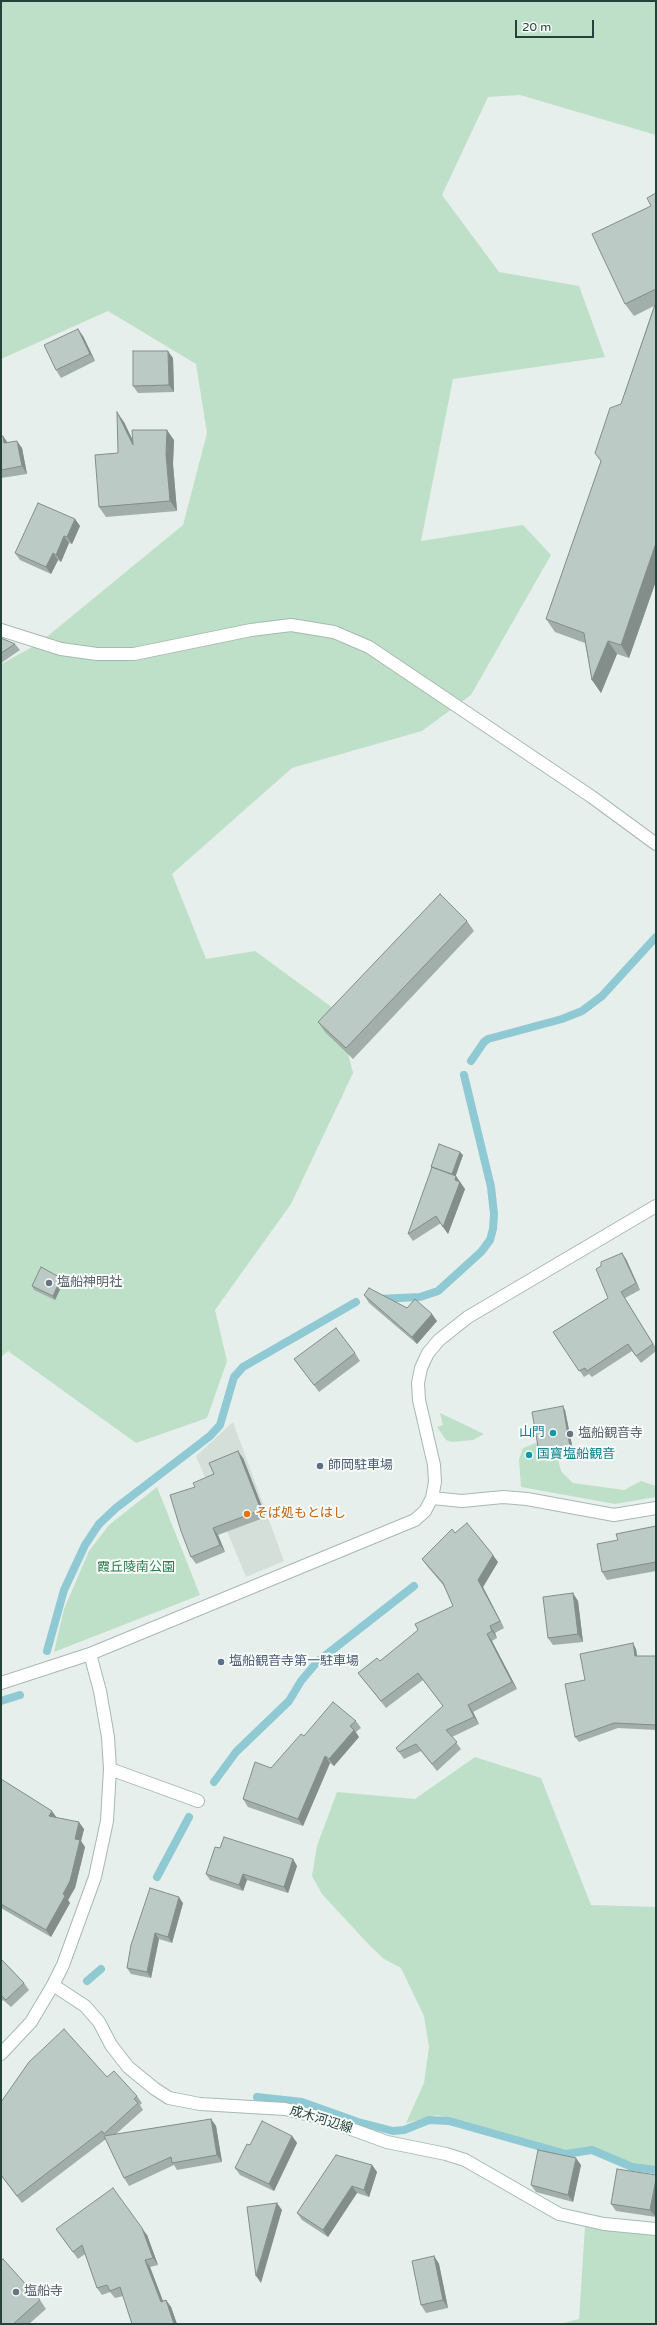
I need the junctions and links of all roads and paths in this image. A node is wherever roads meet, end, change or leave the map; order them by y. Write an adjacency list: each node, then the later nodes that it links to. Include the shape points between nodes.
1 (1, 630): 2 (street, via 61,649 97,654 134,654 291,624 334,632 369,647 592,797)
2 (656, 844)
3 (656, 1206): 4 (street, via 468,1317 439,1340 428,1353 418,1383 419,1400 434,1465 435,1482)
4 (432, 1498): 5 (street, via 462,1501 503,1496 614,1515); 6 (street, via 425,1511 415,1520)
5 (656, 1508)
6 (90, 1654): 7 (street); 8 (street, via 105,1717)
7 (1, 1683)
8 (110, 1769): 9 (street); 10 (street, via 107,1821 100,1857 69,1949)
9 (198, 1802)
10 (53, 1986): 11 (street, via 31,2022); 12 (street, 成木河辺線, via 85,2006 99,2022 111,2045 128,2067 169,2098 200,2104 286,2109 318,2117 387,2142 465,2160 559,2214 604,2224)
11 (1, 2054)
12 (656, 2228)

